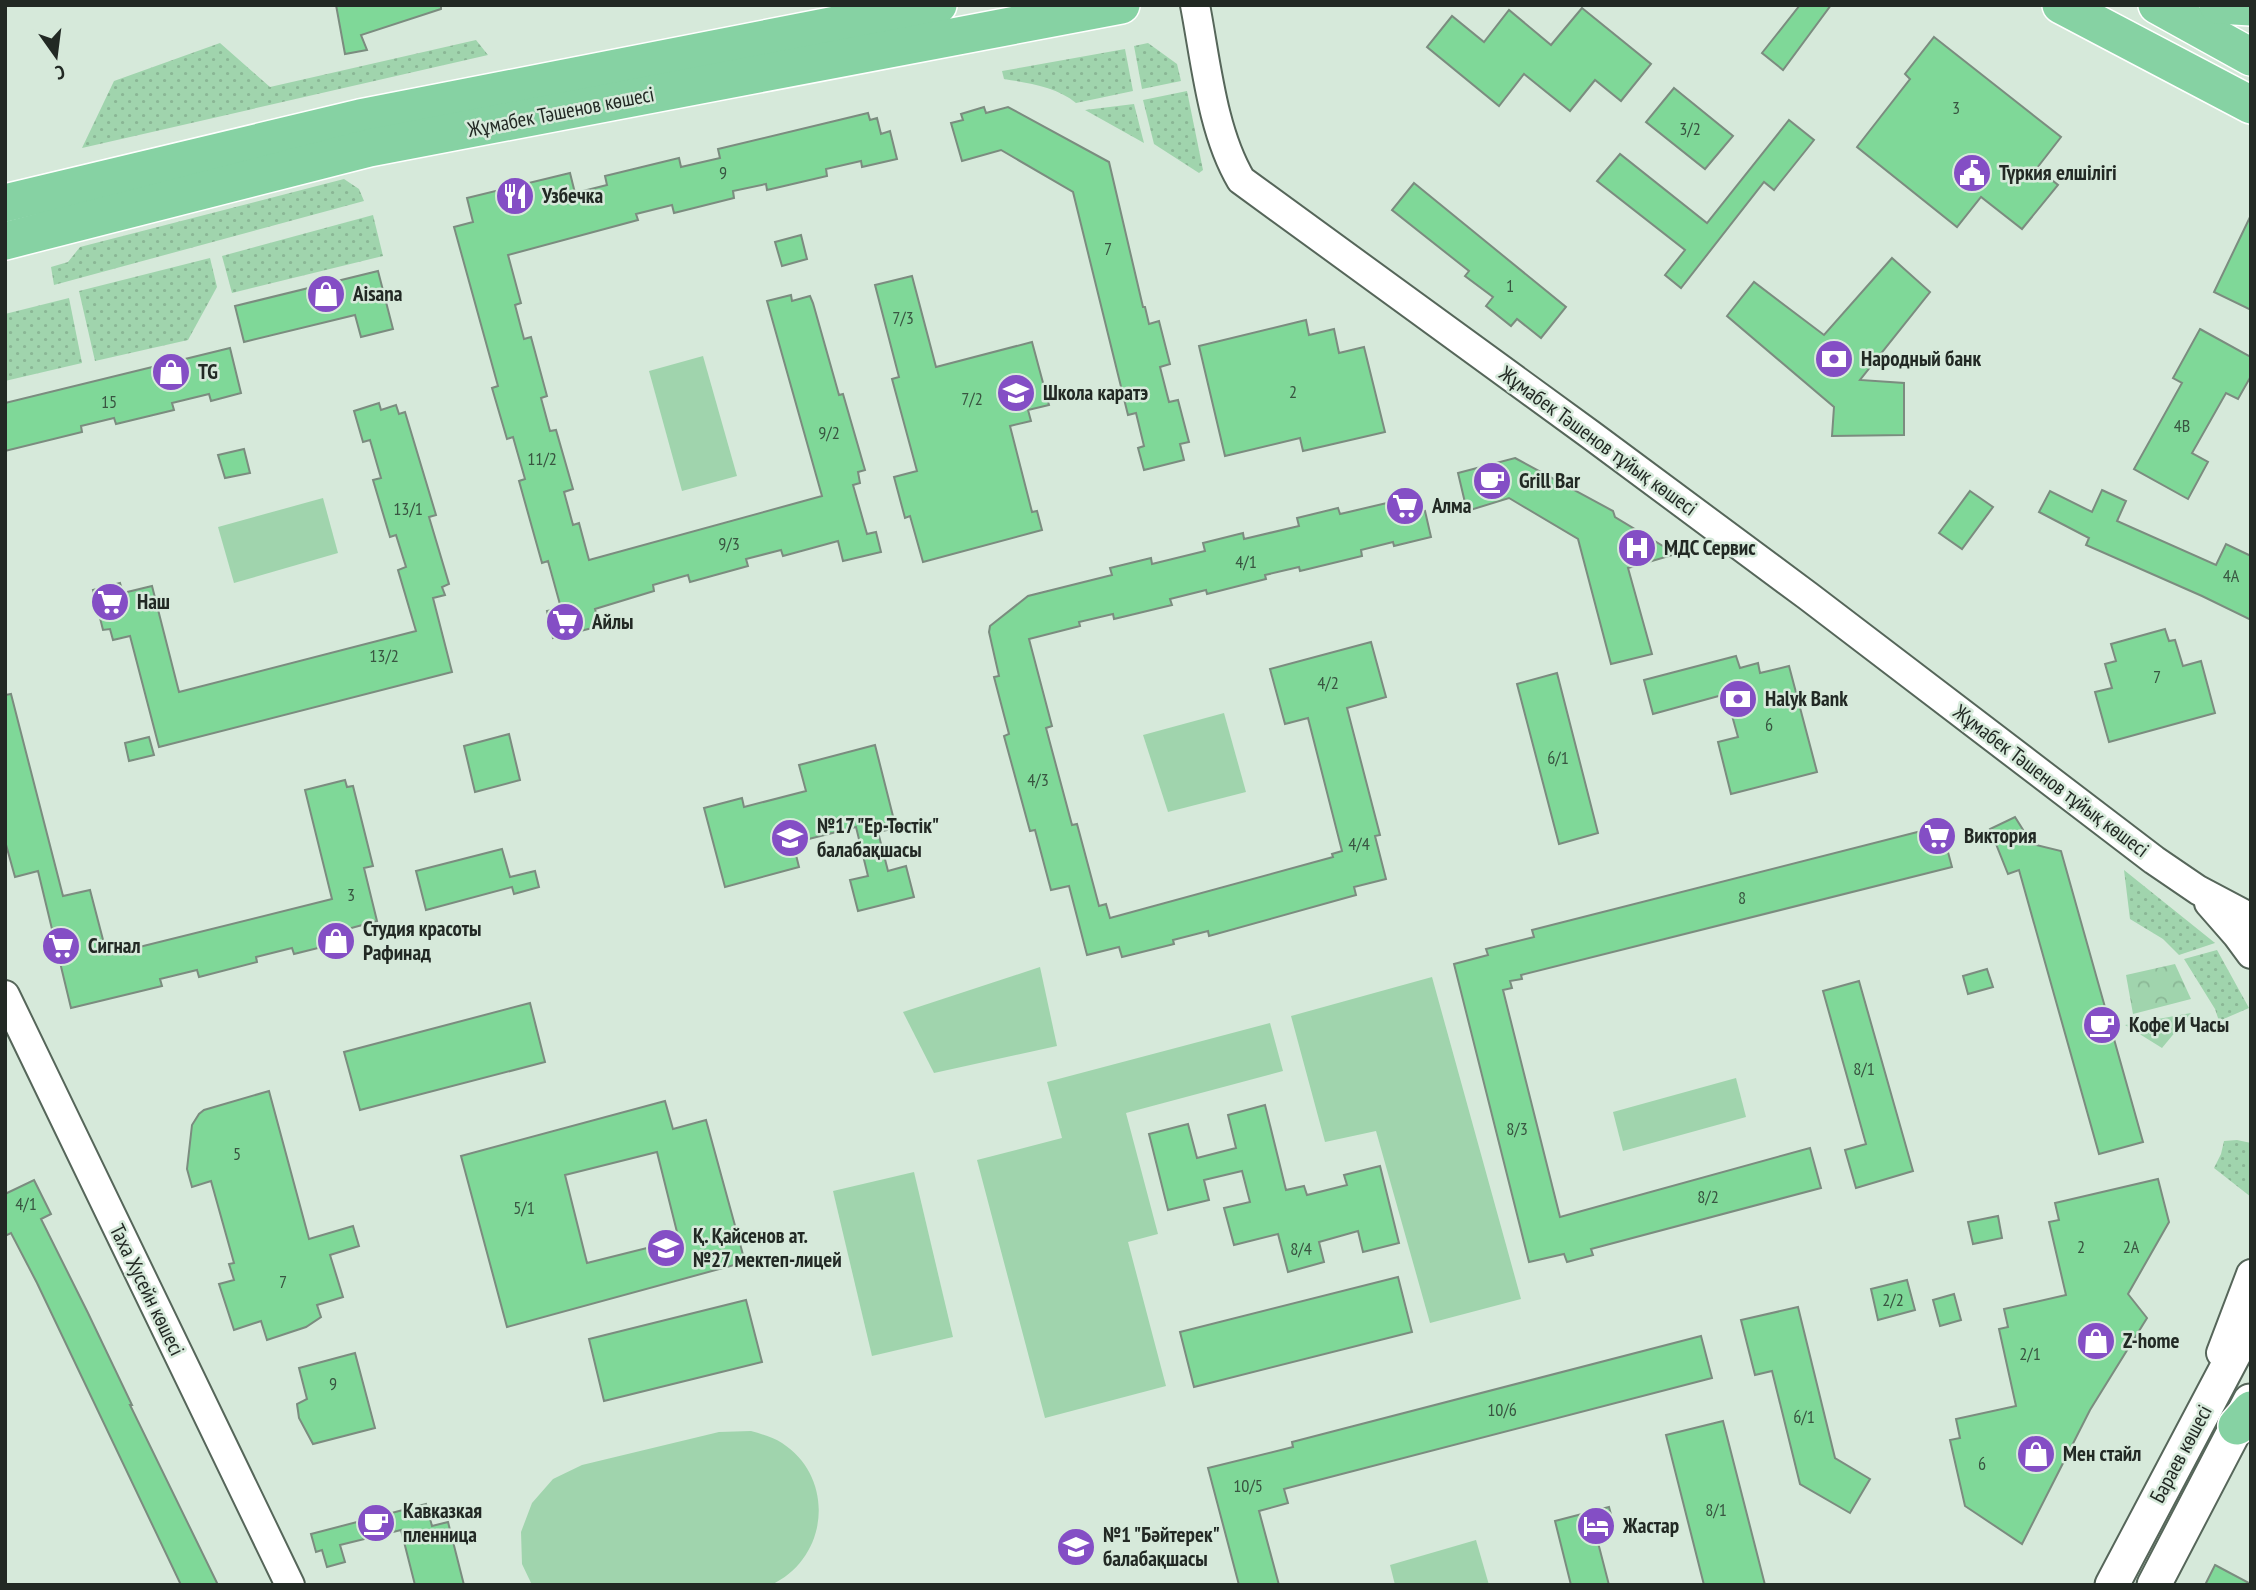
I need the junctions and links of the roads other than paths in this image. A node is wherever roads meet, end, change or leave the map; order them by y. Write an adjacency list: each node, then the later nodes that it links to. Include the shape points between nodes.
1 (937, 5): 10 (main road, Жұмабек Тәшенов көшесі, via 360,118)
2 (1122, 5): 11 (main road, Жұмабек Тәшенов көшесі, via 369,148)
3 (1195, 5): 12 (street, Жұмабек Тәшенов тұйық көшесі, via 1220,132 1241,180 1602,443)
4 (2061, 5): 9 (main road)
5 (2157, 5): 8 (main road)
6 (2218, 5): 7 (main road)
7 (2251, 7)
8 (2251, 57)
9 (2251, 105)
10 (10, 201)
11 (5, 241)
12 (2198, 890): 13 (street); 14 (street)
13 (2251, 918)
14 (2251, 954)
15 (5, 995): 21 (street, Таха Хусейн көшесі)
16 (2251, 1274): 19 (street)
17 (2251, 1322): 19 (main road, Бараев көшесі)
18 (2246, 1412): 22 (main road, Бараев көшесі)
19 (2190, 1437): 20 (main road, Бараев көшесі)
20 (2120, 1582)
21 (290, 1585)
22 (2154, 1585)

